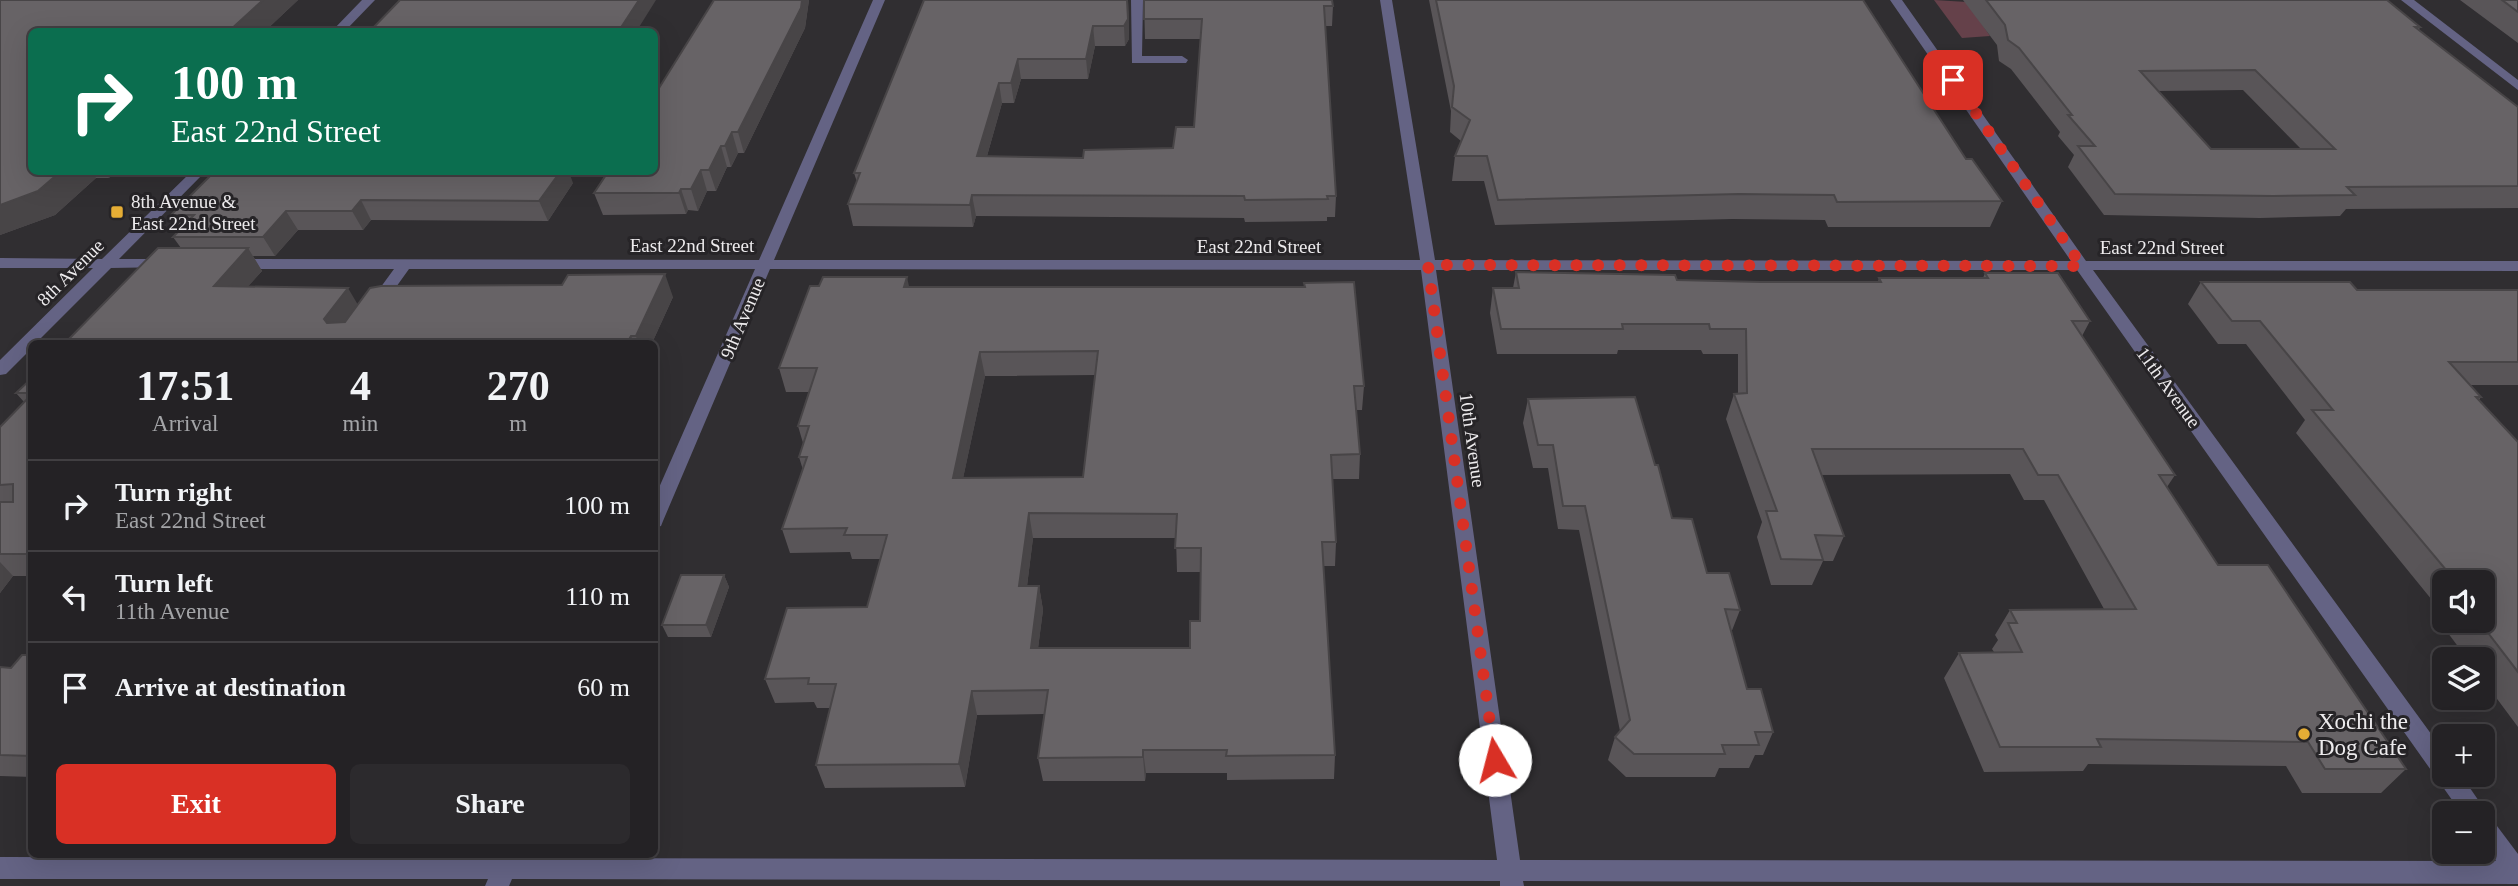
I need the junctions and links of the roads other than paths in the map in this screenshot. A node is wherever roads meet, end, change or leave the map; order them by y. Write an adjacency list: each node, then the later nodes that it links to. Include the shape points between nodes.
1 (369, 0): 7 (street)
2 (879, 0): 16 (street, 9th Avenue)
3 (1137, 0): 8 (street, via 1136,60)
4 (1386, 0): 17 (street, 10th Avenue)
5 (1896, 0): 18 (street, 11th Avenue)
6 (2407, 0): 9 (street)
7 (341, 28)
8 (1182, 61)
9 (2518, 86)
10 (195, 175): 12 (street, 8th Avenue)
11 (0, 263): 12 (street)
12 (106, 263): 13 (street); 20 (street, 8th Avenue)
13 (174, 264)
14 (215, 264): 15 (street, East 22nd Street)
15 (405, 264): 16 (street, East 22nd Street); 21 (street)
16 (765, 264): 17 (street, East 22nd Street); 24 (street, 9th Avenue)
17 (1428, 265): 18 (street, East 22nd Street); 30 (street, 10th Avenue)
18 (2082, 266): 19 (street, East 22nd Street); 25 (street, 11th Avenue)
19 (2518, 266)
20 (30, 340)
21 (350, 340)
22 (28, 342): 23 (street, 8th Avenue)
23 (0, 370)
24 (658, 512)
25 (2432, 754)
26 (2495, 841): 29 (street)
27 (0, 868): 28 (street)
28 (504, 870): 30 (street)
29 (2518, 872): 30 (street)
30 (1511, 878)

